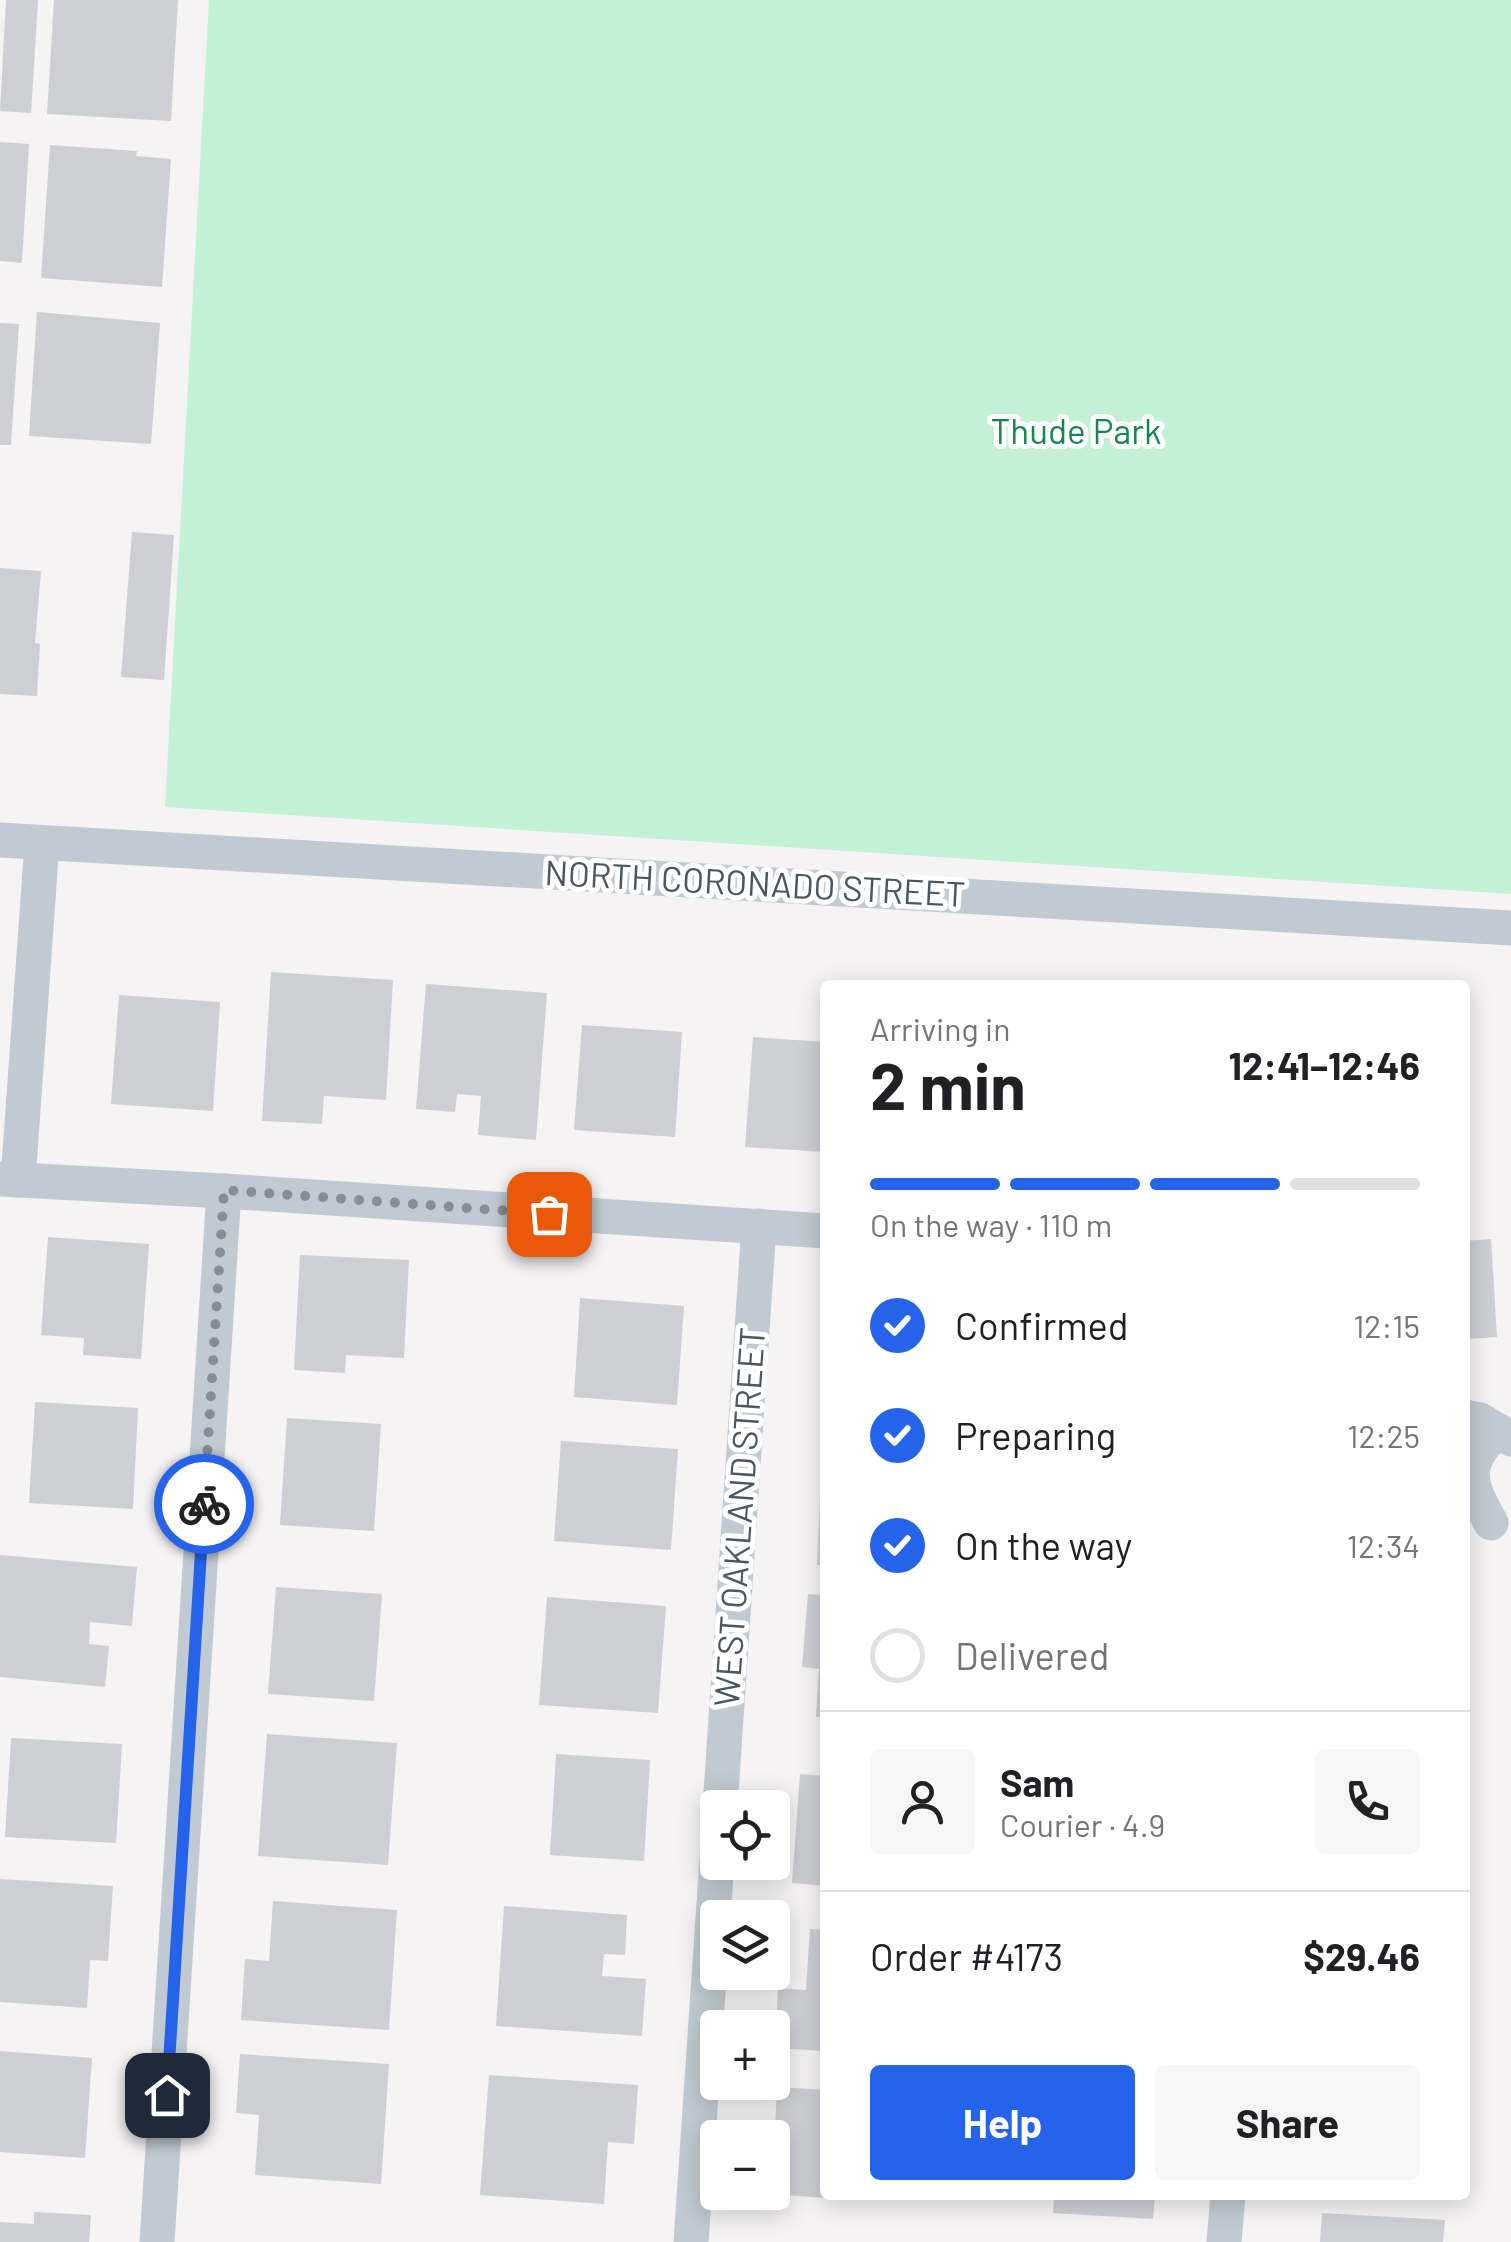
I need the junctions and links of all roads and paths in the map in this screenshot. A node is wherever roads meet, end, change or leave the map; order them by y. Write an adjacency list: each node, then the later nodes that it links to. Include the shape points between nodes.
1 (0, 840): 2 (street, NORTH CORONADO STREET)
2 (42, 842): 3 (street, NORTH CORONADO STREET); 4 (street)
3 (1511, 928)
4 (9, 1180): 5 (street)
5 (224, 1190): 6 (street); 13 (street)
6 (759, 1226): 7 (street); 10 (street, WEST OAKLAND STREET)
7 (820, 1230)
8 (1491, 1429): 9 (street, via 1472,1470 1472,1491)
9 (1489, 1523)
10 (721, 1790)
11 (716, 1880): 14 (street)
12 (1228, 2200): 15 (street)
13 (158, 2242)
14 (691, 2242)
15 (1224, 2242)

